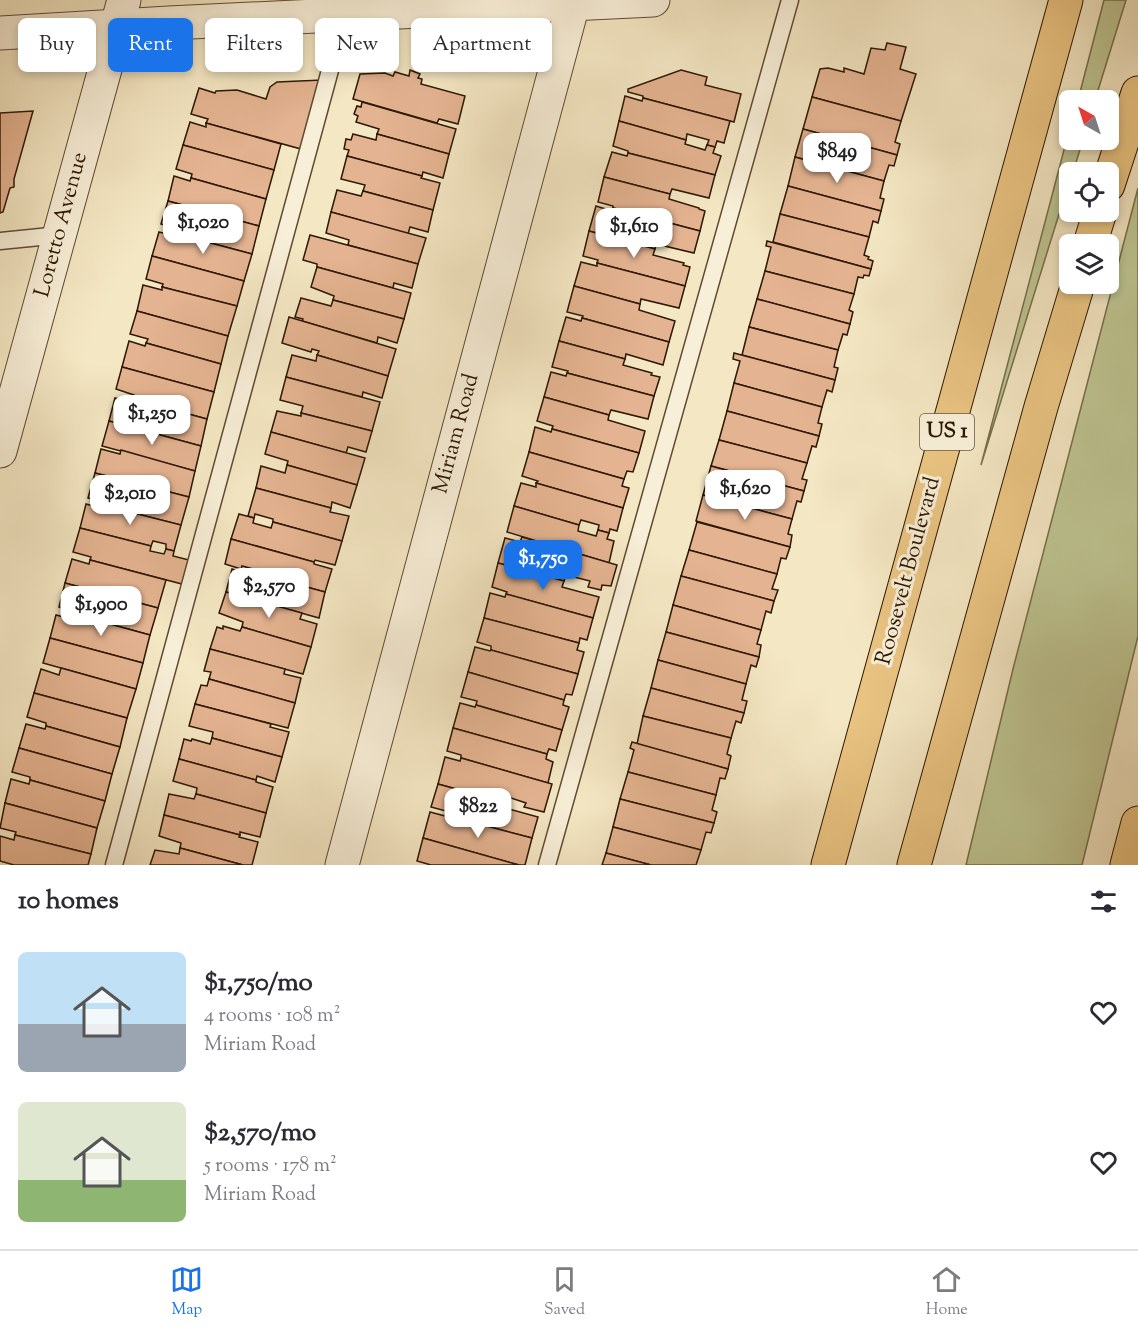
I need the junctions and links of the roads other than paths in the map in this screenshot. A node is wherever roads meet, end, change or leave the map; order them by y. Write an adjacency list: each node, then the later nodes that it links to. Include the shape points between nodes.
1 (653, 0): 4 (street)
2 (790, 0): 17 (lane)
3 (1066, 0): 18 (highway, Roosevelt Boulevard / US 1)
4 (573, 4): 6 (street); 16 (street, Miriam Road)
5 (121, 13): 6 (street); 7 (street); 10 (street, Loretto Avenue)
6 (345, 15): 15 (lane)
7 (0, 33)
8 (1138, 93): 9 (highway)
9 (1115, 162)
10 (60, 235): 11 (lane); 13 (street, Loretto Avenue)
11 (0, 241)
12 (1075, 294): 19 (highway)
13 (0, 451)
14 (1138, 824): 20 (highway)
15 (114, 865)
16 (342, 865)
17 (546, 865)
18 (828, 865)
19 (914, 865)
20 (1126, 865)

